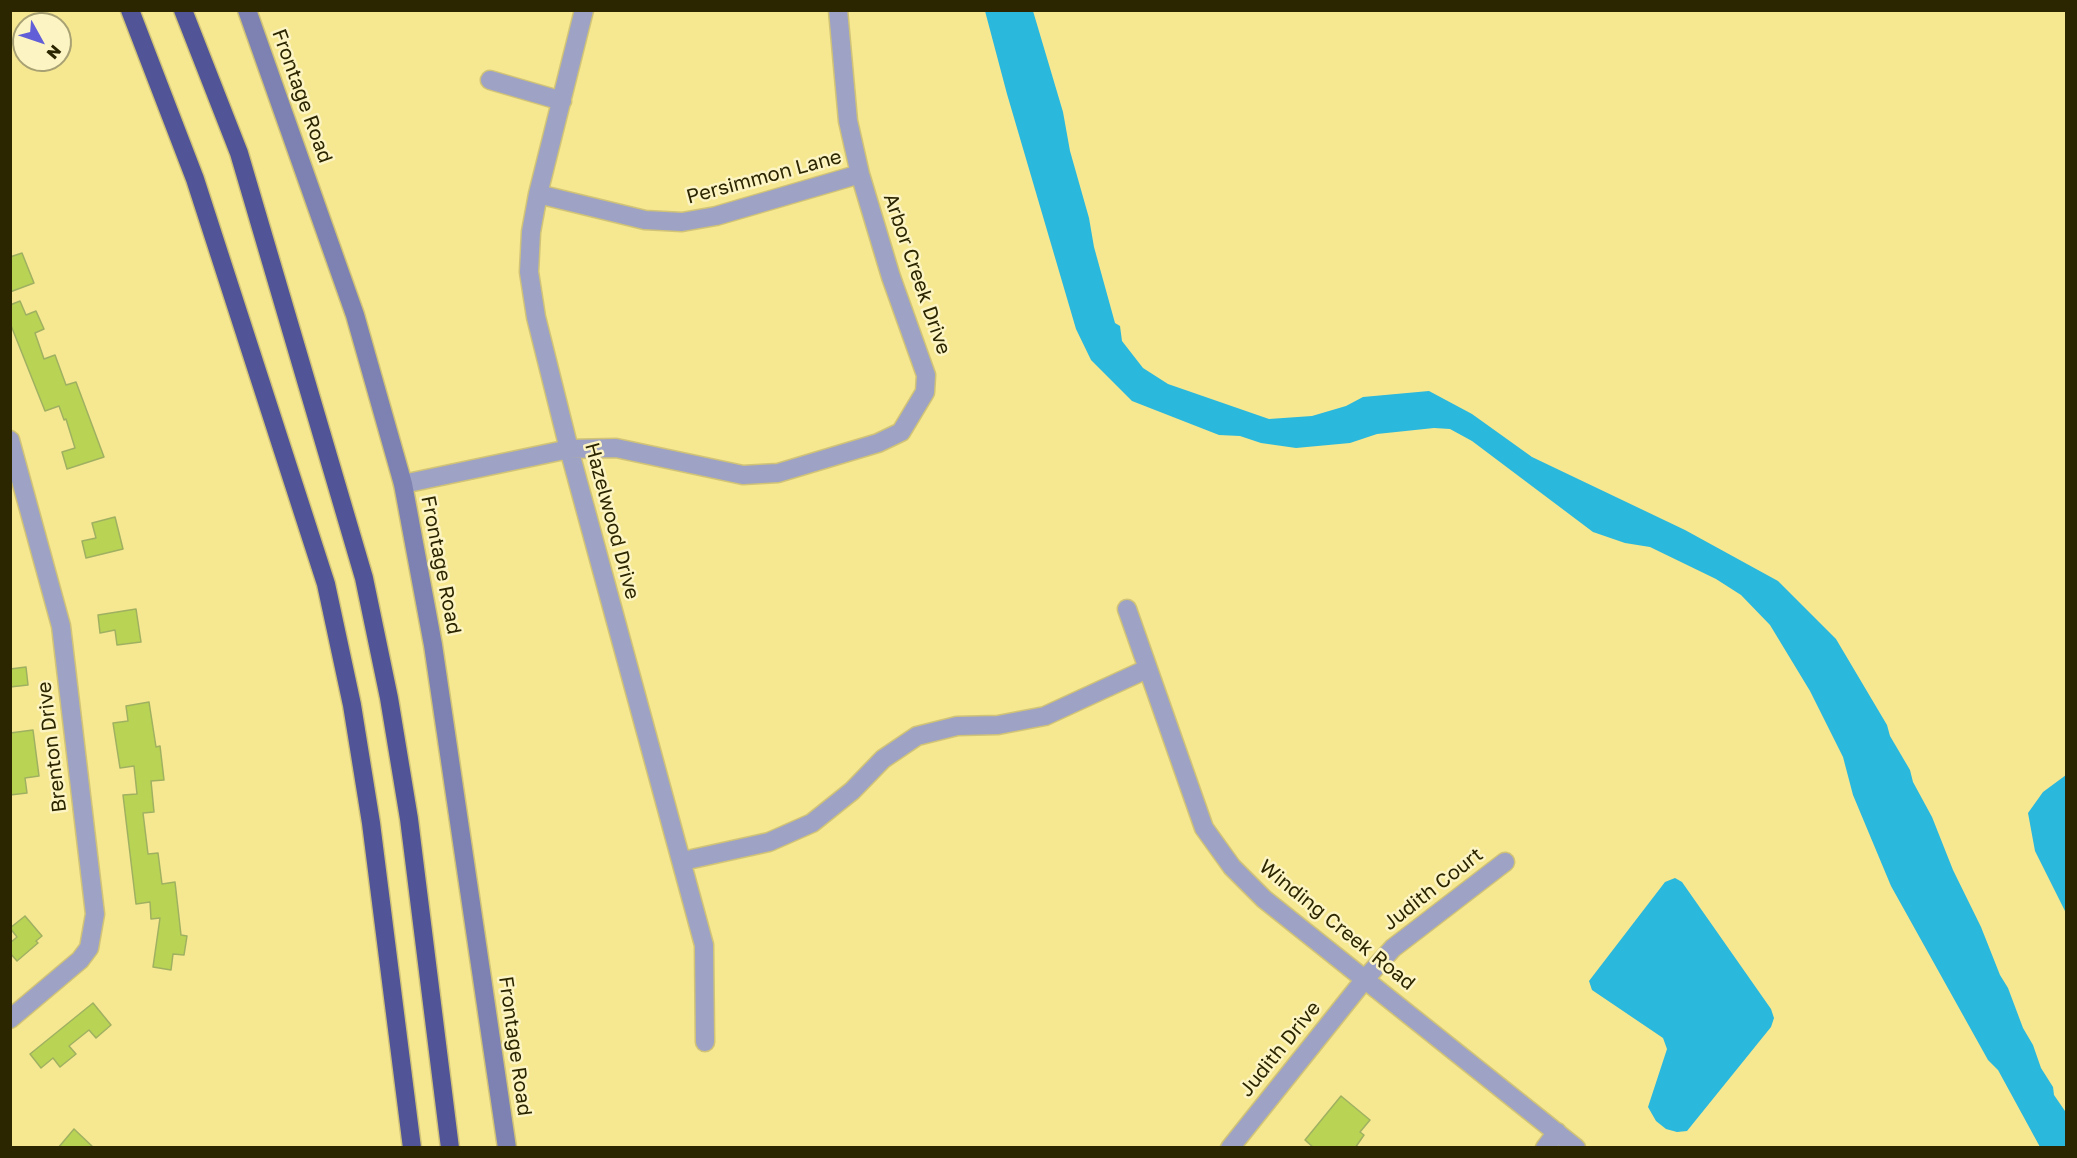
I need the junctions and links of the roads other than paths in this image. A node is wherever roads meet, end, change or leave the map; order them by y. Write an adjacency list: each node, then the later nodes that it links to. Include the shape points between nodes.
1 (130, 10): 21 (highway, via 195,179 326,584 352,705 371,823)
2 (183, 10): 22 (highway, via 239,153 364,578 409,819)
3 (248, 10): 12 (street, Frontage Road, via 355,315)
4 (584, 10): 7 (street, Hazelwood Drive)
5 (838, 10): 8 (street, Arbor Creek Drive, via 848,121)
6 (490, 80): 7 (street)
7 (562, 101): 9 (street, Hazelwood Drive)
8 (860, 174): 9 (street, Persimmon Lane, via 716,216 682,222 645,220); 11 (street, Arbor Creek Drive, via 926,375 925,392 901,432 878,443 778,473 743,475 616,448)
9 (538, 194): 11 (street, Hazelwood Drive, via 529,272)
10 (10, 440): 18 (street, Brenton Drive, via 61,626 95,914 89,948 80,960)
11 (568, 449): 12 (street, Arbor Creek Drive); 15 (street, Hazelwood Drive)
12 (403, 484): 23 (street, Frontage Road, via 434,645)
13 (1127, 609): 14 (street, Winding Creek Road)
14 (1147, 669): 15 (street, via 1045,716 998,725 957,726 917,736 883,759 852,791 812,823 769,842); 17 (street, Winding Creek Road, via 1204,828 1232,867 1264,899)
15 (683, 861): 19 (street, Hazelwood Drive, via 704,945)
16 (1505, 862): 17 (street, Judith Court, via 1393,948)
17 (1365, 979): 20 (street, Winding Creek Road); 24 (street, Judith Drive)
18 (10, 1019)
19 (705, 1042)
20 (1557, 1132): 25 (street); 26 (street, Winding Creek Road)
21 (412, 1148)
22 (450, 1148)
23 (507, 1148)
24 (1230, 1148)
25 (1545, 1148)
26 (1576, 1148)

